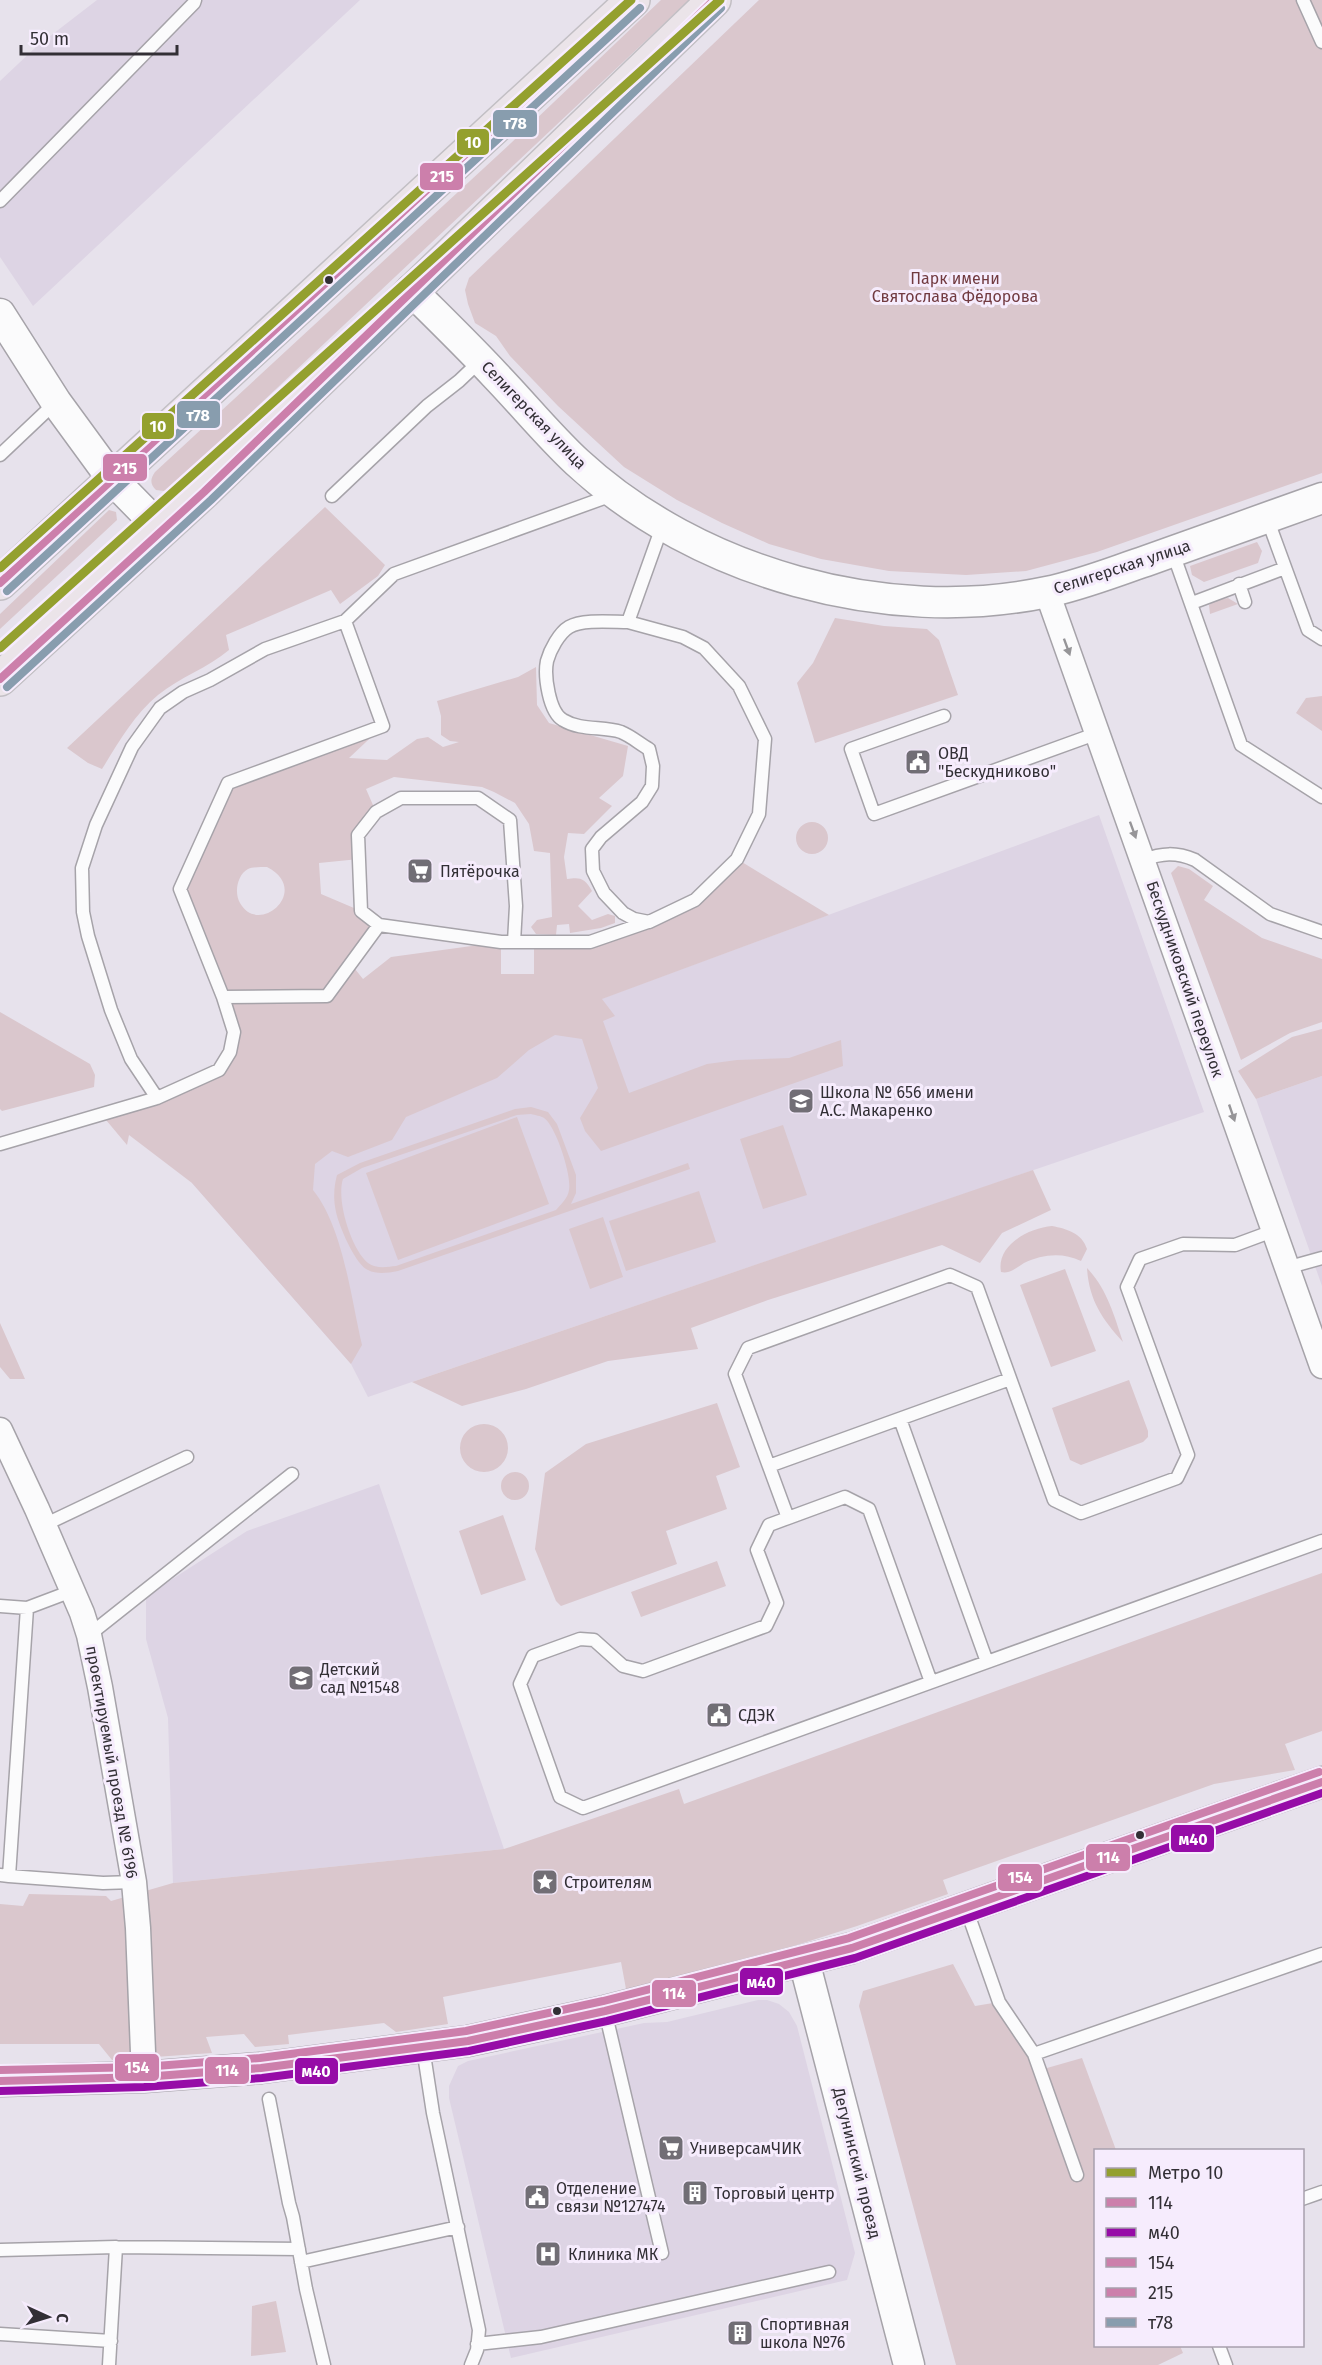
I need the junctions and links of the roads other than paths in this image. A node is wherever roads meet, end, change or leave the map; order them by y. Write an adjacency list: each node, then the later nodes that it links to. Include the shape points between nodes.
1 (195, 0): 6 (lane)
2 (633, 0): 12 (main road)
3 (714, 0): 7 (main road)
4 (1303, 0): 5 (lane)
5 (1322, 42)
6 (0, 201)
7 (411, 290): 9 (street, Селигерская улица); 18 (main road)
8 (0, 314): 10 (street)
9 (481, 360): 13 (street, Селигерская улица, via 578,463); 14 (lane)
10 (56, 402): 11 (lane); 12 (street)
11 (0, 455)
12 (114, 480): 18 (street); 21 (main road)
13 (616, 494): 17 (street, Селигерская улица); 26 (lane, via 394,574)
14 (332, 496)
15 (1322, 498): 16 (street, Селигерская улица)
16 (1267, 518): 19 (street, Селигерская улица); 20 (lane)
17 (663, 524): 23 (street, Селигерская улица, via 748,566 880,598 954,602); 27 (lane)
18 (162, 530): 29 (main road)
19 (1172, 551): 23 (street, Селигерская улица); 25 (lane)
20 (1285, 568): 22 (lane); 28 (lane, via 1308,630)
21 (6, 573)
22 (1239, 584): 24 (lane); 25 (lane)
23 (1047, 592): 31 (street, Бескудниковский переулок, one-way to 31)
24 (1245, 602)
25 (1192, 603): 32 (lane, via 1241,745)
26 (345, 621): 38 (lane, via 383,726 228,783 180,889); 39 (lane, via 265,649 160,708 132,747 96,825 82,868 88,936 111,1011 131,1059)
27 (628, 622): 34 (lane, via 683,637 704,648 739,686 765,739 759,814 737,859 695,900); 34 (lane, via 598,621 569,627 556,641 547,661 546,682 551,704 561,720 621,732 649,749 652,786 642,802 592,849 593,871 604,893 622,913)
28 (1322, 639)
29 (0, 679)
30 (944, 716): 31 (lane, via 851,749 874,814)
31 (1098, 733): 33 (street, Бескудниковский переулок, one-way to 33)
32 (1322, 797)
33 (1143, 860): 36 (lane, via 1160,854 1184,855 1270,914); 41 (street, Бескудниковский переулок, one-way to 41)
34 (649, 922): 37 (lane, via 590,942)
35 (380, 925): 37 (lane); 37 (lane, via 360,911 358,835 376,812 401,798 478,798 510,820 516,906); 38 (lane, via 327,996)
36 (1322, 932)
37 (513, 942)
38 (223, 997): 39 (lane, via 234,1032 230,1052 219,1070)
39 (157, 1098): 40 (lane)
40 (0, 1144)
41 (1274, 1231): 43 (street, Бескудниковский переулок); 45 (lane, via 1235,1245 1183,1244 1140,1259 1127,1287 1188,1455 1177,1478 1081,1512 1054,1500)
42 (1322, 1257): 43 (lane)
43 (1286, 1268): 44 (street, Бескудниковский переулок)
44 (1322, 1366)
45 (1010, 1379): 46 (lane); 49 (lane, via 977,1287 950,1275 818,1322 748,1348 735,1374)
46 (900, 1419): 49 (lane); 58 (lane)
47 (0, 1430): 52 (street, проектируемый проезд № 6196)
48 (187, 1457): 52 (lane)
49 (769, 1466): 51 (lane)
50 (292, 1474): 57 (lane)
51 (788, 1518): 59 (lane, via 845,1497 869,1509); 59 (lane, via 769,1525 757,1550 777,1603 766,1626 643,1671 623,1666 594,1640 580,1639 533,1656 520,1684 560,1797 583,1808)
52 (44, 1525): 54 (street, проектируемый проезд № 6196)
53 (1322, 1541): 58 (lane)
54 (72, 1591): 56 (lane); 57 (street, проектируемый проезд № 6196)
55 (0, 1606): 56 (lane)
56 (27, 1608): 61 (lane)
57 (89, 1635): 62 (street, проектируемый проезд № 6196)
58 (987, 1662): 59 (lane)
59 (931, 1682)
60 (1322, 1782): 63 (street)
61 (5, 1875): 62 (lane)
62 (134, 1882): 69 (street, проектируемый проезд № 6196)
63 (966, 1908): 65 (street); 68 (lane, via 999,2002)
64 (1322, 1954): 68 (lane)
65 (804, 1961): 66 (street); 89 (street, Дегунинский проезд)
66 (605, 2011): 67 (street); 79 (lane)
67 (423, 2048): 69 (street, via 261,2068); 75 (lane)
68 (1034, 2054): 72 (lane)
69 (144, 2077): 70 (street)
70 (0, 2081)
71 (269, 2099): 77 (lane)
72 (1077, 2175)
73 (1322, 2192): 74 (lane)
74 (1304, 2198)
75 (458, 2227): 80 (lane); 84 (lane, via 479,2330)
76 (116, 2247): 77 (lane); 78 (lane); 83 (lane)
77 (299, 2249): 80 (lane)
78 (0, 2250)
79 (662, 2253)
80 (301, 2262): 87 (lane)
81 (829, 2272): 84 (lane, via 674,2300 541,2337)
82 (0, 2334): 83 (lane)
83 (111, 2341): 86 (lane)
84 (477, 2344): 88 (lane)
85 (1219, 2347): 90 (lane)
86 (109, 2365)
87 (324, 2365)
88 (471, 2365)
89 (909, 2365)
90 (1226, 2365)

